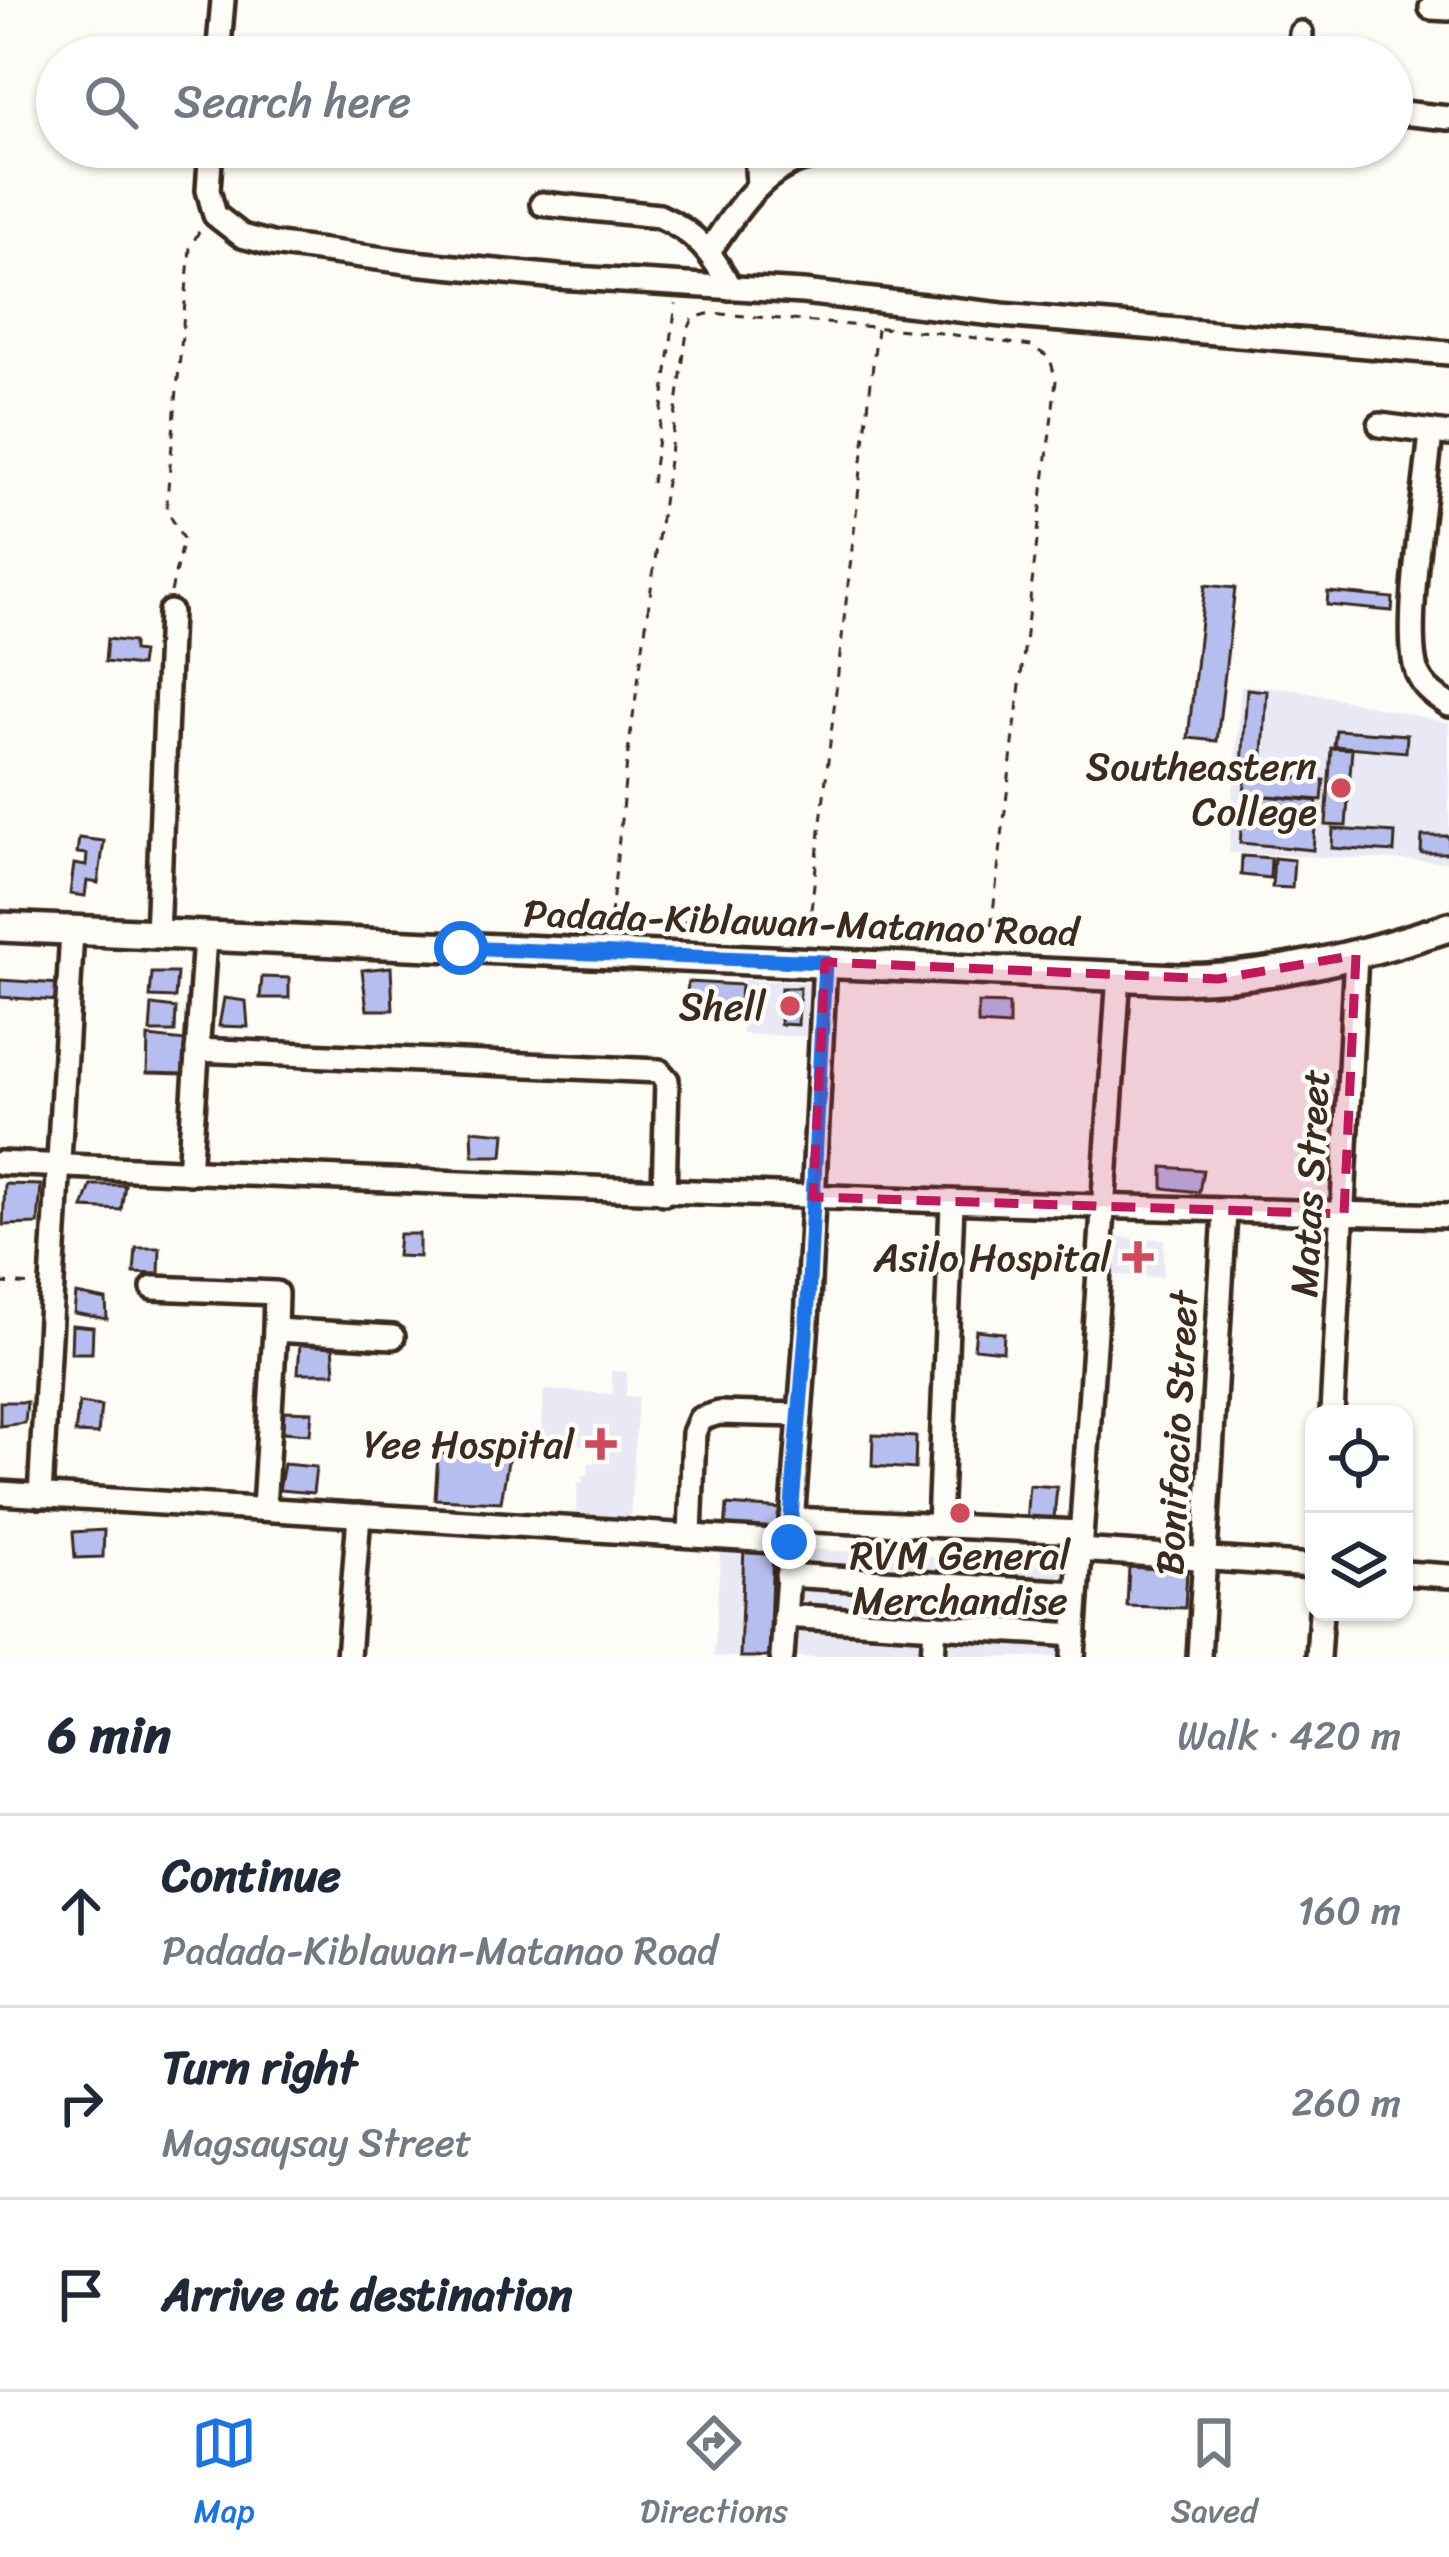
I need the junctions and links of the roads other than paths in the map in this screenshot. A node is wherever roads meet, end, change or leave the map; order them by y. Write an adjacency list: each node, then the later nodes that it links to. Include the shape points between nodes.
1 (223, 0): 3 (street)
2 (1301, 33): 4 (street)
3 (220, 36)
4 (1301, 36)
5 (1413, 114): 6 (street)
6 (1449, 118)
7 (210, 168): 13 (street, via 215,214 242,236 272,244)
8 (757, 168): 10 (street)
9 (781, 168): 10 (street)
10 (758, 187): 12 (street)
11 (542, 204): 12 (street, via 659,216)
12 (710, 250): 13 (street)
13 (730, 287): 14 (street)
14 (1449, 353)
15 (1380, 425): 16 (street)
16 (1440, 433): 18 (street, via 1414,658 1423,683)
17 (170, 612): 22 (street)
18 (1449, 705)
19 (1449, 926): 24 (main road, Padada-Kiblawan-Matanao Road)
20 (0, 927): 21 (main road, Padada-Kiblawan-Matanao Road)
21 (72, 931): 22 (main road, Padada-Kiblawan-Matanao Road); 29 (street)
22 (157, 935): 23 (main road, Padada-Kiblawan-Matanao Road)
23 (205, 937): 25 (main road, Padada-Kiblawan-Matanao Road); 27 (street)
24 (1356, 955): 26 (main road, Padada-Kiblawan-Matanao Road, via 1218,979); 36 (street, Matas Street)
25 (825, 962): 26 (main road, Padada-Kiblawan-Matanao Road); 32 (street)
26 (1119, 974): 34 (street)
27 (197, 1050): 30 (street); 31 (street, via 659,1071 667,1080)
28 (0, 1163): 29 (street)
29 (59, 1166): 30 (street); 44 (street)
30 (189, 1173): 31 (street)
31 (664, 1193): 32 (street)
32 (813, 1197): 33 (street); 42 (street)
33 (952, 1204): 34 (street); 47 (street)
34 (1102, 1206): 35 (street); 50 (street)
35 (1225, 1213): 36 (street); 51 (street, Bonifacio Street)
36 (1344, 1214): 37 (street); 41 (street, Matas Street)
37 (1449, 1216)
38 (153, 1288): 39 (street, via 276,1293)
39 (275, 1330): 40 (street); 45 (street)
40 (393, 1336)
41 (1333, 1405)
42 (800, 1415): 48 (street); 49 (street, via 700,1419)
43 (0, 1493): 44 (street)
44 (40, 1496): 45 (street)
45 (264, 1508): 46 (street)
46 (359, 1515): 49 (street); 61 (street)
47 (939, 1526): 48 (street); 50 (street)
48 (790, 1531): 49 (street); 54 (street)
49 (690, 1535)
50 (1080, 1541): 51 (street); 56 (street)
51 (1205, 1557): 52 (street); 64 (street, Bonifacio Street)
52 (1305, 1565)
53 (1413, 1574): 55 (street)
54 (787, 1576): 56 (street); 57 (street)
55 (1449, 1576)
56 (1076, 1593): 60 (street)
57 (784, 1616): 59 (street); 62 (street)
58 (1320, 1621): 65 (street)
59 (935, 1625): 60 (street); 63 (street)
60 (1074, 1646)
61 (348, 1657)
62 (782, 1657)
63 (933, 1657)
64 (1199, 1657)
65 (1318, 1657)

